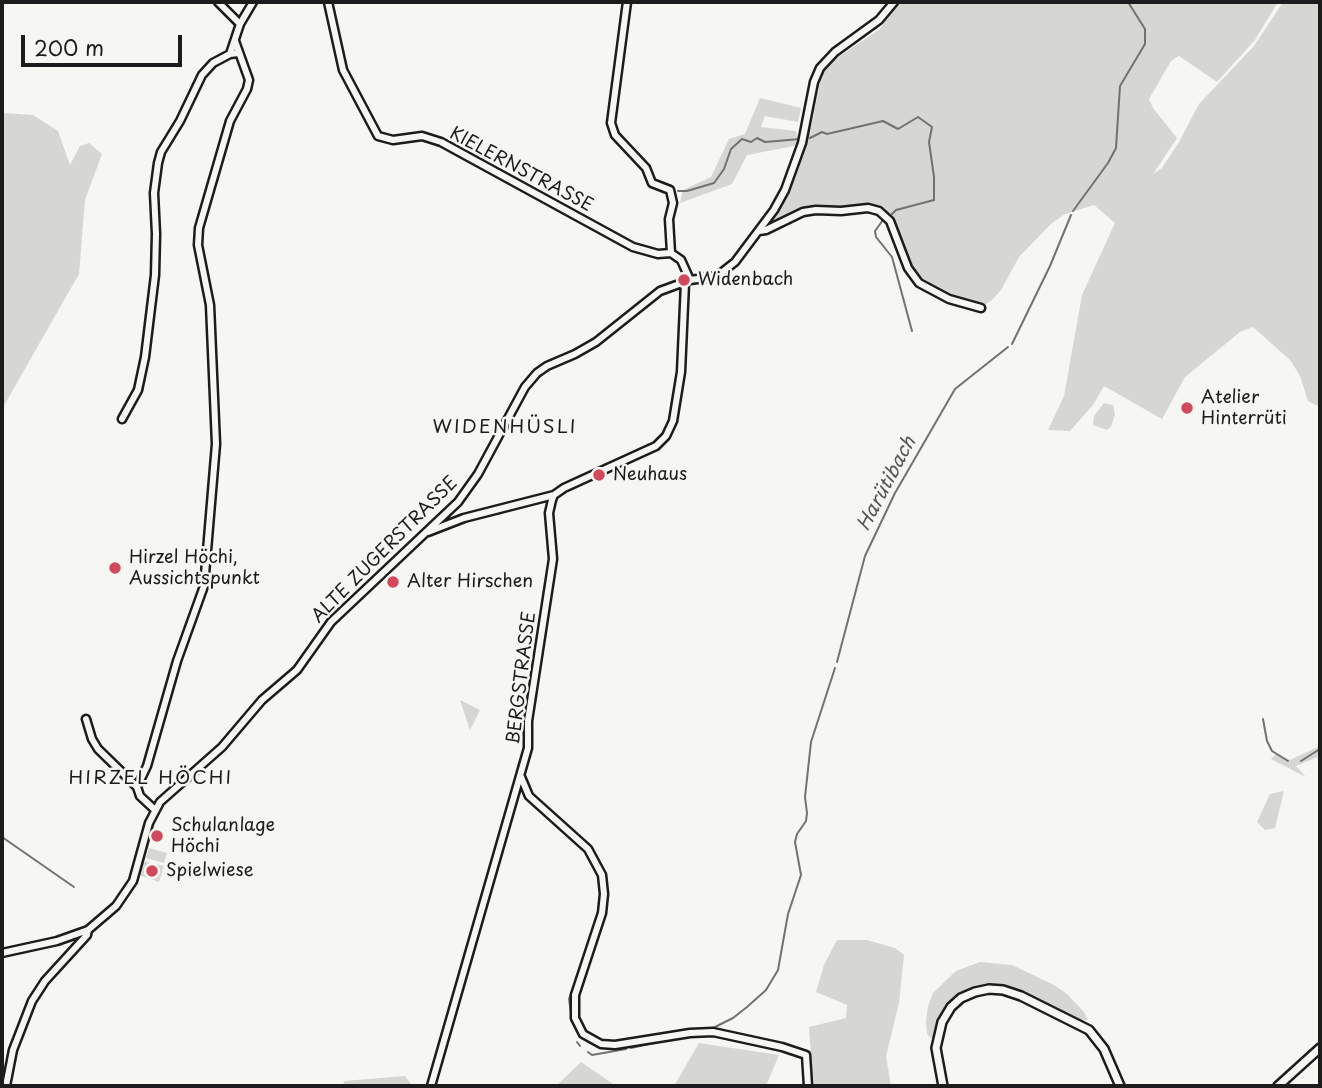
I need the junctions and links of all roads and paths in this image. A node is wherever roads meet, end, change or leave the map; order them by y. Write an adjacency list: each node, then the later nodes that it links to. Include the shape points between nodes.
1 (218, 2): 6 (street)
2 (253, 2): 6 (street)
3 (328, 2): 11 (street, KIELERNSTRASSE, via 343,70 378,136 393,140 422,136 441,142 633,247)
4 (626, 2): 11 (street, via 611,122 615,135 646,168 652,183 670,190)
5 (894, 2): 10 (street, via 874,26 820,68 791,176)
6 (240, 24): 7 (street)
7 (235, 41): 8 (street); 9 (street)
8 (239, 53): 9 (street); 19 (street, via 247,89 230,121 199,228 210,305 216,444 204,586)
9 (230, 54): 14 (street, via 202,75 161,152 154,193 155,275 145,357 138,390)
10 (759, 231): 12 (street, via 729,268); 13 (street, via 803,212 879,211 890,221 908,268 919,283 949,299)
11 (671, 253): 12 (street, via 681,260)
12 (687, 282): 15 (street, via 681,372 666,436 656,446); 16 (street, ALTE ZUGERSTRASSE, via 660,291 596,342 537,373 478,474 458,502)
13 (981, 308)
14 (122, 419)
15 (554, 495): 16 (street); 18 (street, BERGSTRASSE, via 549,513 553,559)
16 (426, 532): 22 (street, ALTE ZUGERSTRASSE, via 331,622 298,670)
17 (86, 719): 19 (street, via 98,749)
18 (521, 778): 20 (street); 21 (street, BERGSTRASSE)
19 (137, 787): 22 (street)
20 (529, 796): 21 (street); 28 (street, via 588,849 604,884 604,904 575,995 575,1018 583,1034 601,1044 615,1045 713,1032 782,1047 806,1055)
21 (515, 797): 27 (street, BERGSTRASSE)
22 (154, 809): 23 (street, ALTE ZUGERSTRASSE, via 130,887)
23 (88, 930): 24 (street, ALTE ZUGERSTRASSE); 26 (street, via 32,1000 13,1049)
24 (2, 953)
25 (1320, 1048): 31 (main road)
26 (6, 1086)
27 (431, 1086)
28 (808, 1086)
29 (943, 1086): 30 (main road, via 936,1048 942,1021 964,996 993,989 1021,996 1089,1030 1104,1049)
30 (1120, 1086)
31 (1278, 1086)

